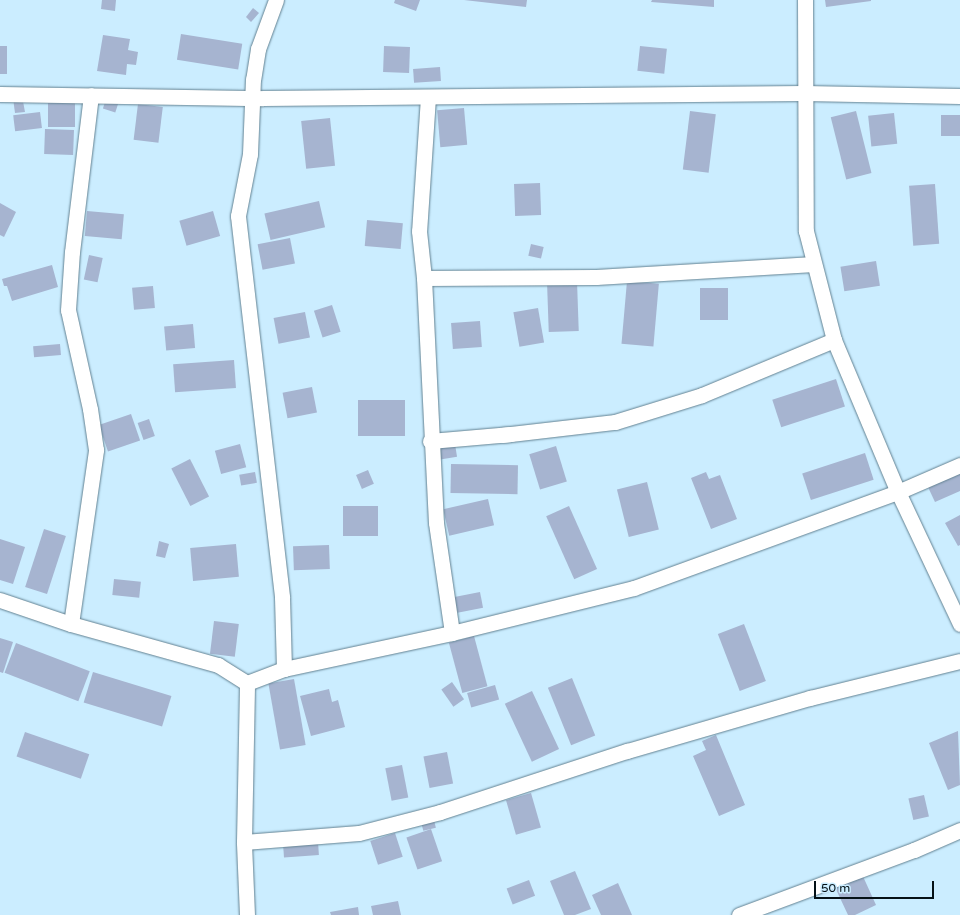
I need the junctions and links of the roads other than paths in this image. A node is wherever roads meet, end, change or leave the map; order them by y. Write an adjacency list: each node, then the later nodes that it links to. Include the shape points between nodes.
1 (276, 0): 8 (street, via 258,49)
2 (805, 0): 3 (street)
3 (804, 93): 6 (street); 7 (street); 9 (street, via 806,230)
4 (0, 94): 5 (street)
5 (91, 95): 8 (street); 18 (street, via 72,252 68,310 90,409 96,450)
6 (960, 96)
7 (428, 97): 8 (street); 10 (street, via 419,232)
8 (252, 98): 22 (street, via 250,154 238,216 239,240 282,597)
9 (814, 264): 10 (street, via 596,277); 11 (street)
10 (424, 278): 14 (street)
11 (834, 340): 13 (street, via 702,395 614,422); 16 (street)
12 (574, 429): 13 (street)
13 (502, 435): 14 (street)
14 (430, 441): 20 (street, via 436,524)
15 (960, 465): 16 (street)
16 (898, 492): 19 (street); 20 (street, via 634,588)
17 (0, 600): 18 (street)
18 (71, 624): 23 (street, via 218,665)
19 (960, 624)
20 (452, 633): 22 (street)
21 (960, 660): 25 (street, via 810,698 657,742 440,812 359,833)
22 (284, 669): 23 (street)
23 (247, 683): 25 (street)
24 (960, 830): 27 (street, via 907,853)
25 (244, 842): 26 (street)
26 (247, 915)
27 (739, 915)

